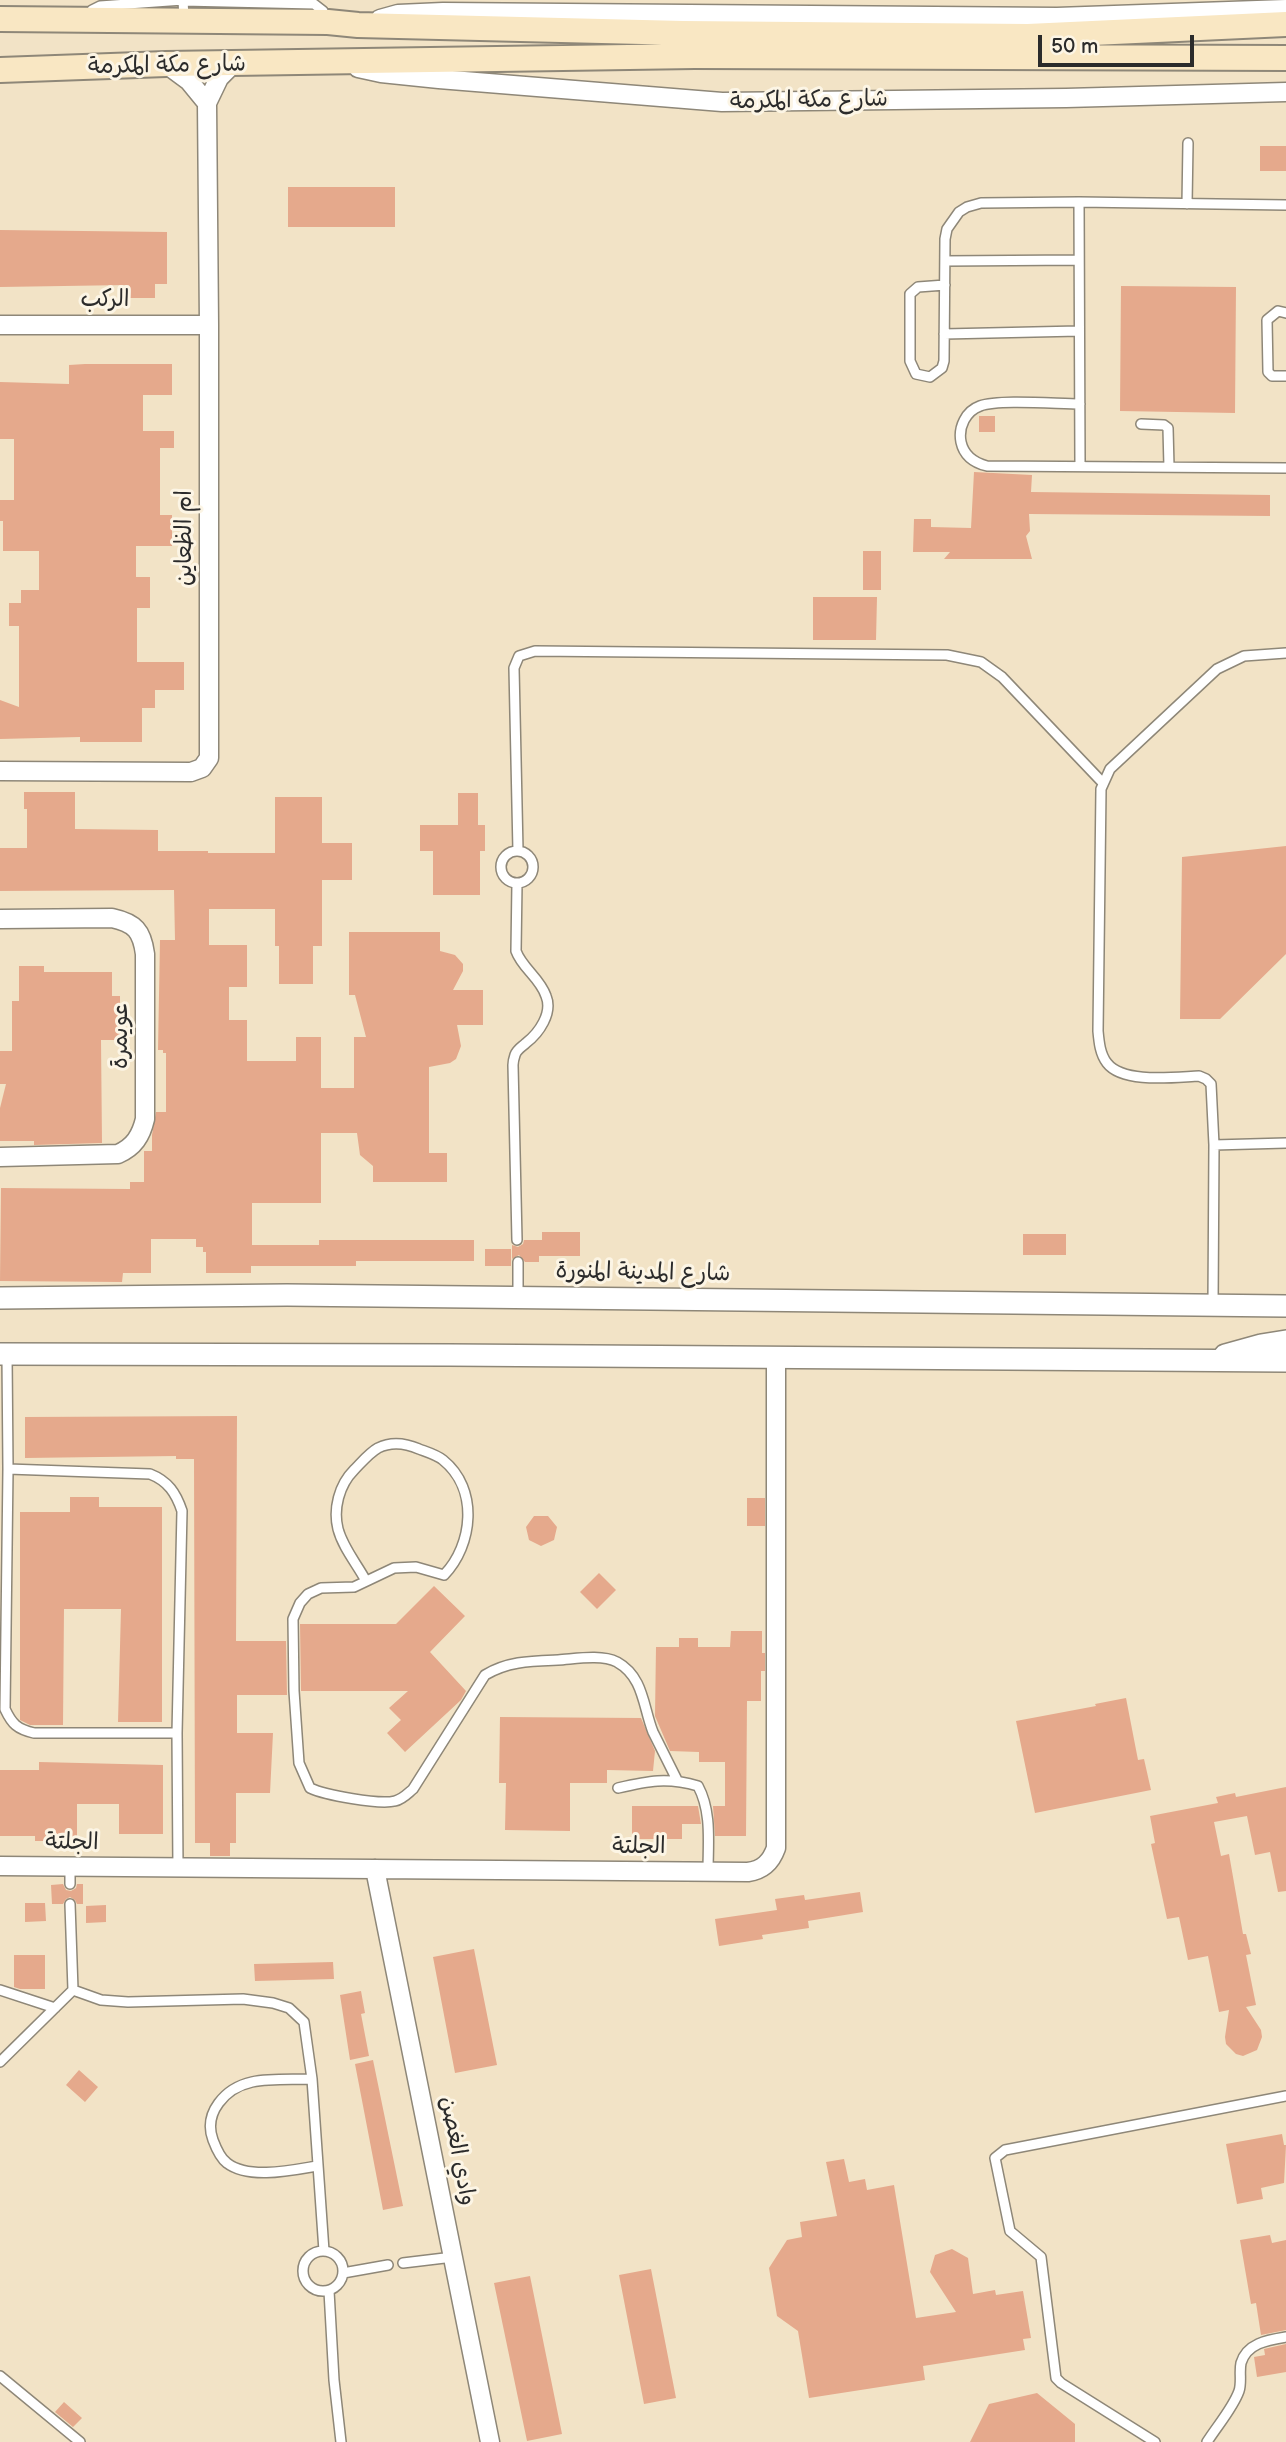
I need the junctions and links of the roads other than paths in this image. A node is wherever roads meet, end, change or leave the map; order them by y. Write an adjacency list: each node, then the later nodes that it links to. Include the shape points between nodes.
1 (660, 0): 5 (street)
2 (705, 0): 6 (street)
3 (184, 7): 7 (main road, شارع مكة المكرمة, via 85,19); 9 (main road, شارع مكة المكرمة)
4 (1286, 9): 6 (street, شارع مكة المكرمة, via 1057,17)
5 (634, 14): 6 (street, شارع مكة المكرمة); 9 (street, شارع مكة المكرمة, via 398,14)
6 (727, 15)
7 (0, 19)
8 (1286, 24): 9 (main road, شارع مكة المكرمة, via 1028,36)
9 (359, 25)
10 (1286, 58): 11 (main road, شارع مكة المكرمة, via 695,55)
11 (334, 63): 12 (main road, شارع مكة المكرمة); 15 (street, شارع مكة المكرمة, via 416,77 722,102)
12 (233, 64): 13 (main road, شارع مكة المكرمة); 16 (street, via 219,78)
13 (166, 65): 14 (main road, شارع مكة المكرمة); 16 (street, via 189,81)
14 (0, 70)
15 (1286, 92)
16 (206, 103): 26 (street, ام الظعاين)
17 (1188, 143): 19 (lane)
18 (1079, 202): 19 (lane); 21 (lane); 22 (lane, via 967,207 947,229)
19 (1187, 204): 20 (lane)
20 (1286, 205)
21 (1079, 260): 22 (lane); 27 (lane)
22 (945, 261): 23 (lane)
23 (944, 285): 28 (lane); 28 (lane, via 918,287 911,294 910,360 916,374 930,377 942,368)
24 (1286, 313): 29 (lane, via 1278,311 1267,320 1268,372)
25 (0, 325): 26 (street, الركب)
26 (209, 325): 36 (street, ام الظعاين, via 209,758 202,768 191,772)
27 (1079, 331): 28 (lane); 30 (lane)
28 (944, 334)
29 (1286, 376)
30 (1080, 404): 32 (lane); 32 (lane, via 982,405 967,416 960,433 965,451 987,467)
31 (1142, 424): 33 (lane, via 1168,428)
32 (1080, 466): 33 (lane)
33 (1169, 467): 34 (lane)
34 (1286, 468)
35 (1286, 653): 37 (lane, via 1244,656 1217,669 1115,764)
36 (0, 771)
37 (1102, 782): 38 (lane, via 1002,677 959,656 535,651 519,656 514,668); 42 (lane, via 1100,1048 1107,1064 1119,1073 1206,1079 1213,1091)
38 (518, 850): 39 (lane, via 502,863 505,876); 39 (lane, via 533,863 530,877)
39 (517, 883): 44 (lane, via 516,951 548,1004 543,1024 520,1048 513,1065)
40 (0, 919): 43 (street, عويمرة, via 112,918 136,927 145,954 145,1119 141,1136 118,1154)
41 (1286, 1143): 42 (lane)
42 (1214, 1144): 48 (lane)
43 (0, 1157)
44 (517, 1240)
45 (518, 1262): 47 (lane)
46 (0, 1298): 47 (street, شارع المدينة المنورة)
47 (519, 1298): 48 (street, شارع المدينة المنورة)
48 (1213, 1305): 49 (street, شارع المدينة المنورة)
49 (1286, 1306)
50 (1286, 1341): 54 (street)
51 (3, 1354): 52 (street); 55 (lane)
52 (776, 1358): 54 (street); 63 (street, الجلتة, via 776,1848 758,1870)
53 (1286, 1361): 54 (street)
54 (1200, 1362)
55 (8, 1469): 57 (lane, via 150,1474 163,1479 177,1496 182,1511); 57 (lane, via 5,1709 11,1723 34,1733)
56 (366, 1581): 56 (lane, via 394,1568 443,1575 459,1556 468,1511 464,1489 443,1460 394,1443 377,1448 341,1487 337,1526); 58 (lane, via 308,1594 293,1619 299,1763 310,1788 323,1794 391,1802 404,1798 485,1675 518,1662 595,1658 615,1661 633,1677)
57 (177, 1732): 61 (lane)
58 (677, 1780): 59 (lane); 63 (lane, via 698,1786 705,1798)
59 (618, 1788)
60 (0, 1866): 61 (street, الجلتة, via 70,1876)
61 (178, 1869): 62 (street, الجلتة)
62 (375, 1869): 63 (street, الجلتة); 73 (street, وادي الغصن)
63 (708, 1872)
64 (70, 1904): 66 (lane)
65 (0, 1990): 67 (lane)
66 (73, 1990): 67 (lane); 69 (lane, via 101,2000 243,1999 289,2008 304,2022)
67 (55, 2008): 68 (lane)
68 (0, 2062)
69 (312, 2080): 71 (lane); 71 (lane, via 252,2082 229,2091 213,2111 210,2133 228,2164 262,2173)
70 (1286, 2096): 83 (lane, via 1005,2150 995,2158 1010,2231 1042,2261 1056,2378)
71 (317, 2166): 72 (lane)
72 (324, 2251): 76 (lane, via 338,2258); 77 (lane, via 309,2256 302,2270 313,2290)
73 (453, 2257): 74 (lane); 82 (street, وادي الغصن)
74 (403, 2263)
75 (388, 2265): 76 (lane)
76 (343, 2273): 77 (lane)
77 (329, 2291): 81 (lane)
78 (1286, 2337): 84 (lane, via 1264,2341 1245,2354 1239,2392)
79 (0, 2376): 80 (lane)
80 (80, 2442)
81 (341, 2442)
82 (490, 2442)
83 (1155, 2442)
84 (1207, 2442)

